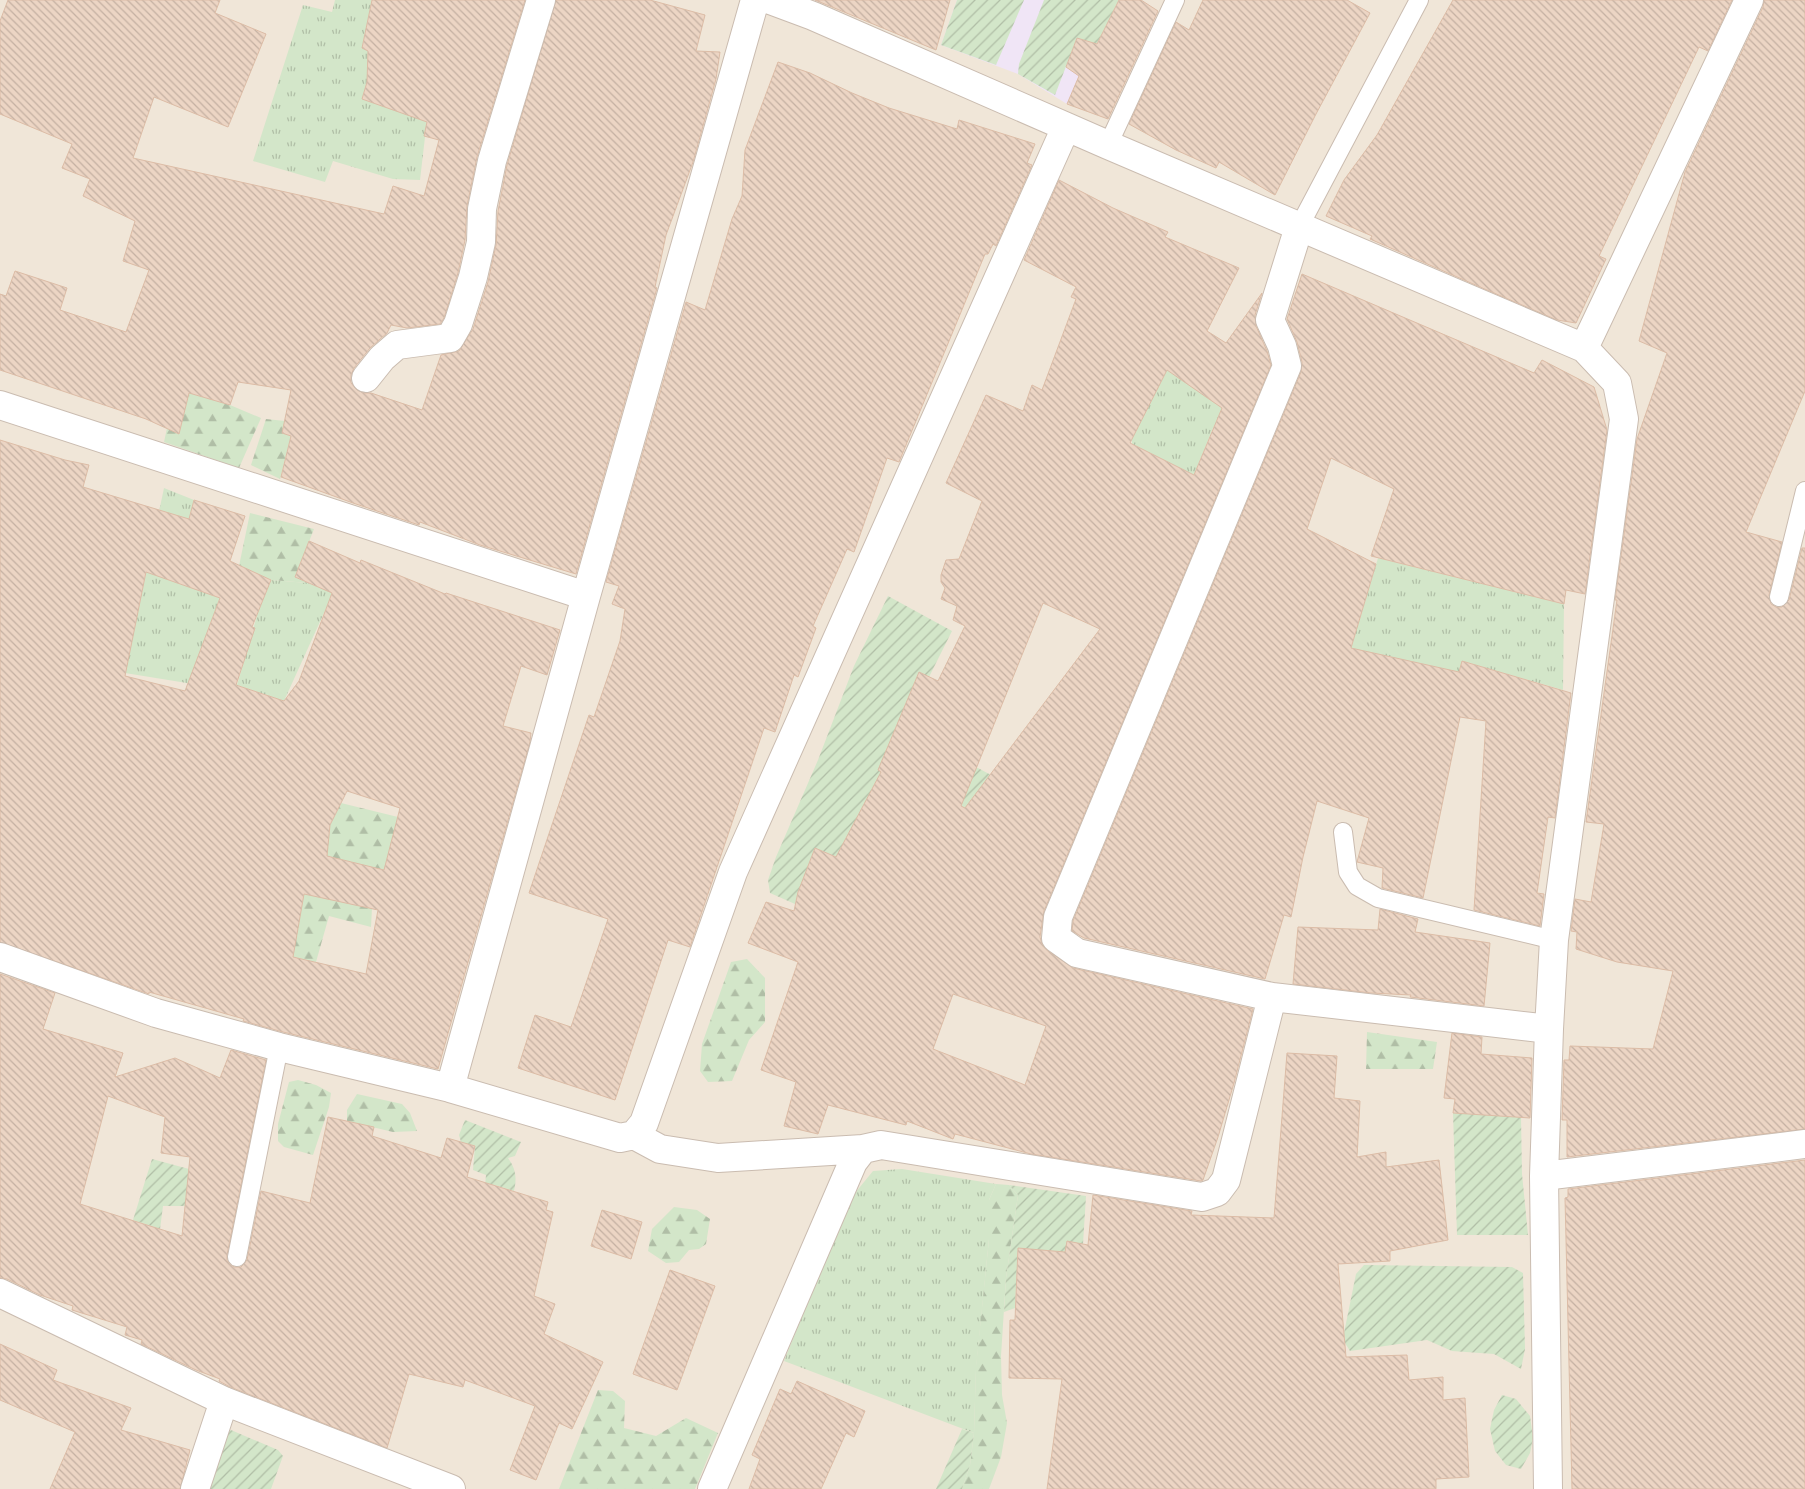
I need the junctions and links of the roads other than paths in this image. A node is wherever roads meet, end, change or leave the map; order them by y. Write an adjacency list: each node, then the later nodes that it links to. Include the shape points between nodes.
1 (541, 0): 11 (street, via 492,161 482,209 481,242 458,324 450,338 397,345)
2 (755, 0): 14 (street)
3 (770, 0): 7 (street)
4 (1175, 0): 8 (lane)
5 (1419, 0): 9 (lane)
6 (1748, 0): 10 (street)
7 (1066, 127): 8 (street); 23 (street, via 733,872 644,1123)
8 (1108, 145): 9 (street)
9 (1300, 227): 10 (street); 19 (street, via 1270,320 1287,366 1058,917 1056,938 1077,953)
10 (1584, 348): 17 (street, via 1617,383 1624,419)
11 (366, 378)
12 (0, 405): 14 (street)
13 (1805, 491): 15 (lane)
14 (586, 596): 22 (street)
15 (1778, 597)
16 (1343, 832): 17 (lane, via 1348,872 1357,886 1378,898)
17 (1554, 940): 20 (street)
18 (0, 958): 21 (street, via 156,1013)
19 (1272, 997): 20 (street); 25 (street, via 1226,1180 1217,1192 1202,1197 881,1145)
20 (1549, 1029): 26 (street)
21 (279, 1047): 22 (street); 27 (lane)
22 (450, 1088): 23 (street, via 620,1138)
23 (634, 1135): 25 (street, via 660,1150 718,1158)
24 (1805, 1144): 26 (street)
25 (863, 1150): 32 (street, via 853,1162)
26 (1544, 1176): 33 (street)
27 (237, 1257)
28 (0, 1293): 29 (street)
29 (224, 1401): 30 (street); 31 (street)
30 (444, 1488)
31 (195, 1489)
32 (712, 1489)
33 (1548, 1489)

